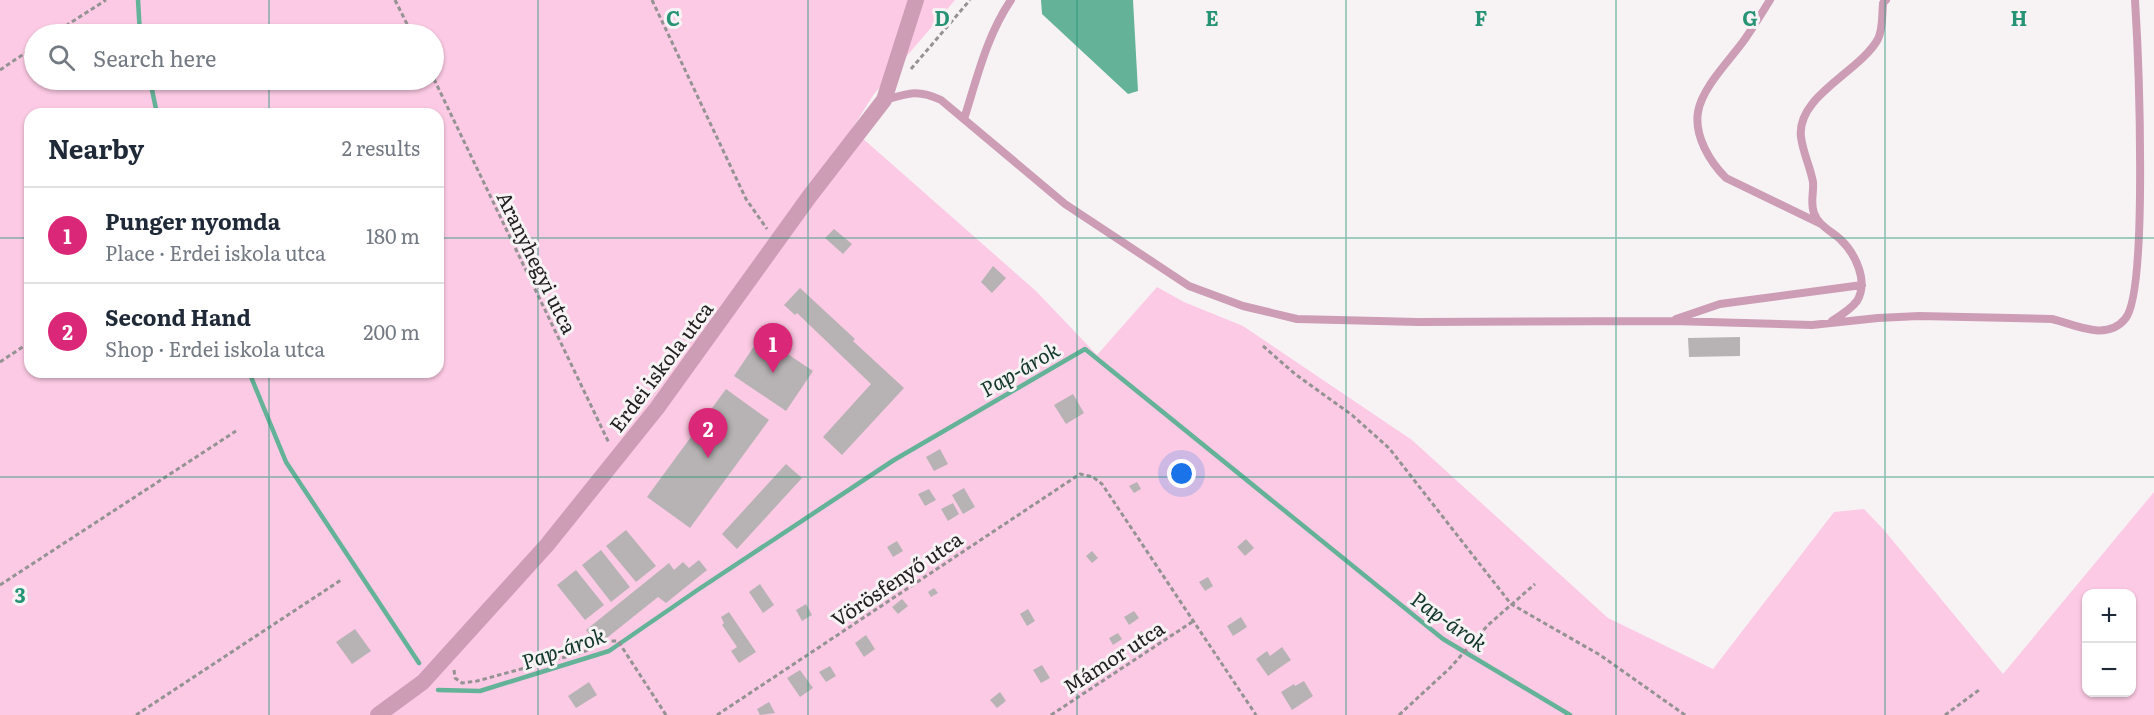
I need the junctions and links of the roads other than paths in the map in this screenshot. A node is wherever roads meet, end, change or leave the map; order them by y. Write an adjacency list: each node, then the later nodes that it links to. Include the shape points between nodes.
1 (916, 0): 6 (street, Erdei iskola utca)
2 (1011, 0): 7 (lane, via 992,33)
3 (1770, 0): 8 (lane, via 1704,95 1698,113 1699,129 1705,150 1726,178)
4 (1886, 0): 8 (lane, via 1877,40 1803,118 1800,134 1813,180 1814,214)
5 (2135, 0): 11 (lane, via 2140,212 2136,280 2132,307 2125,320 2100,331 2042,319 1919,316)
6 (885, 100): 7 (lane, via 926,93); 12 (street, Erdei iskola utca, via 657,408 547,545 423,681)
7 (964, 119): 10 (lane, via 1065,204 1189,286 1243,306 1297,319)
8 (1821, 224): 9 (lane, via 1854,255)
9 (1862, 285): 10 (lane, via 1720,304); 11 (lane, via 1857,301)
10 (1673, 321): 11 (lane)
11 (1829, 323)
12 (378, 715)

